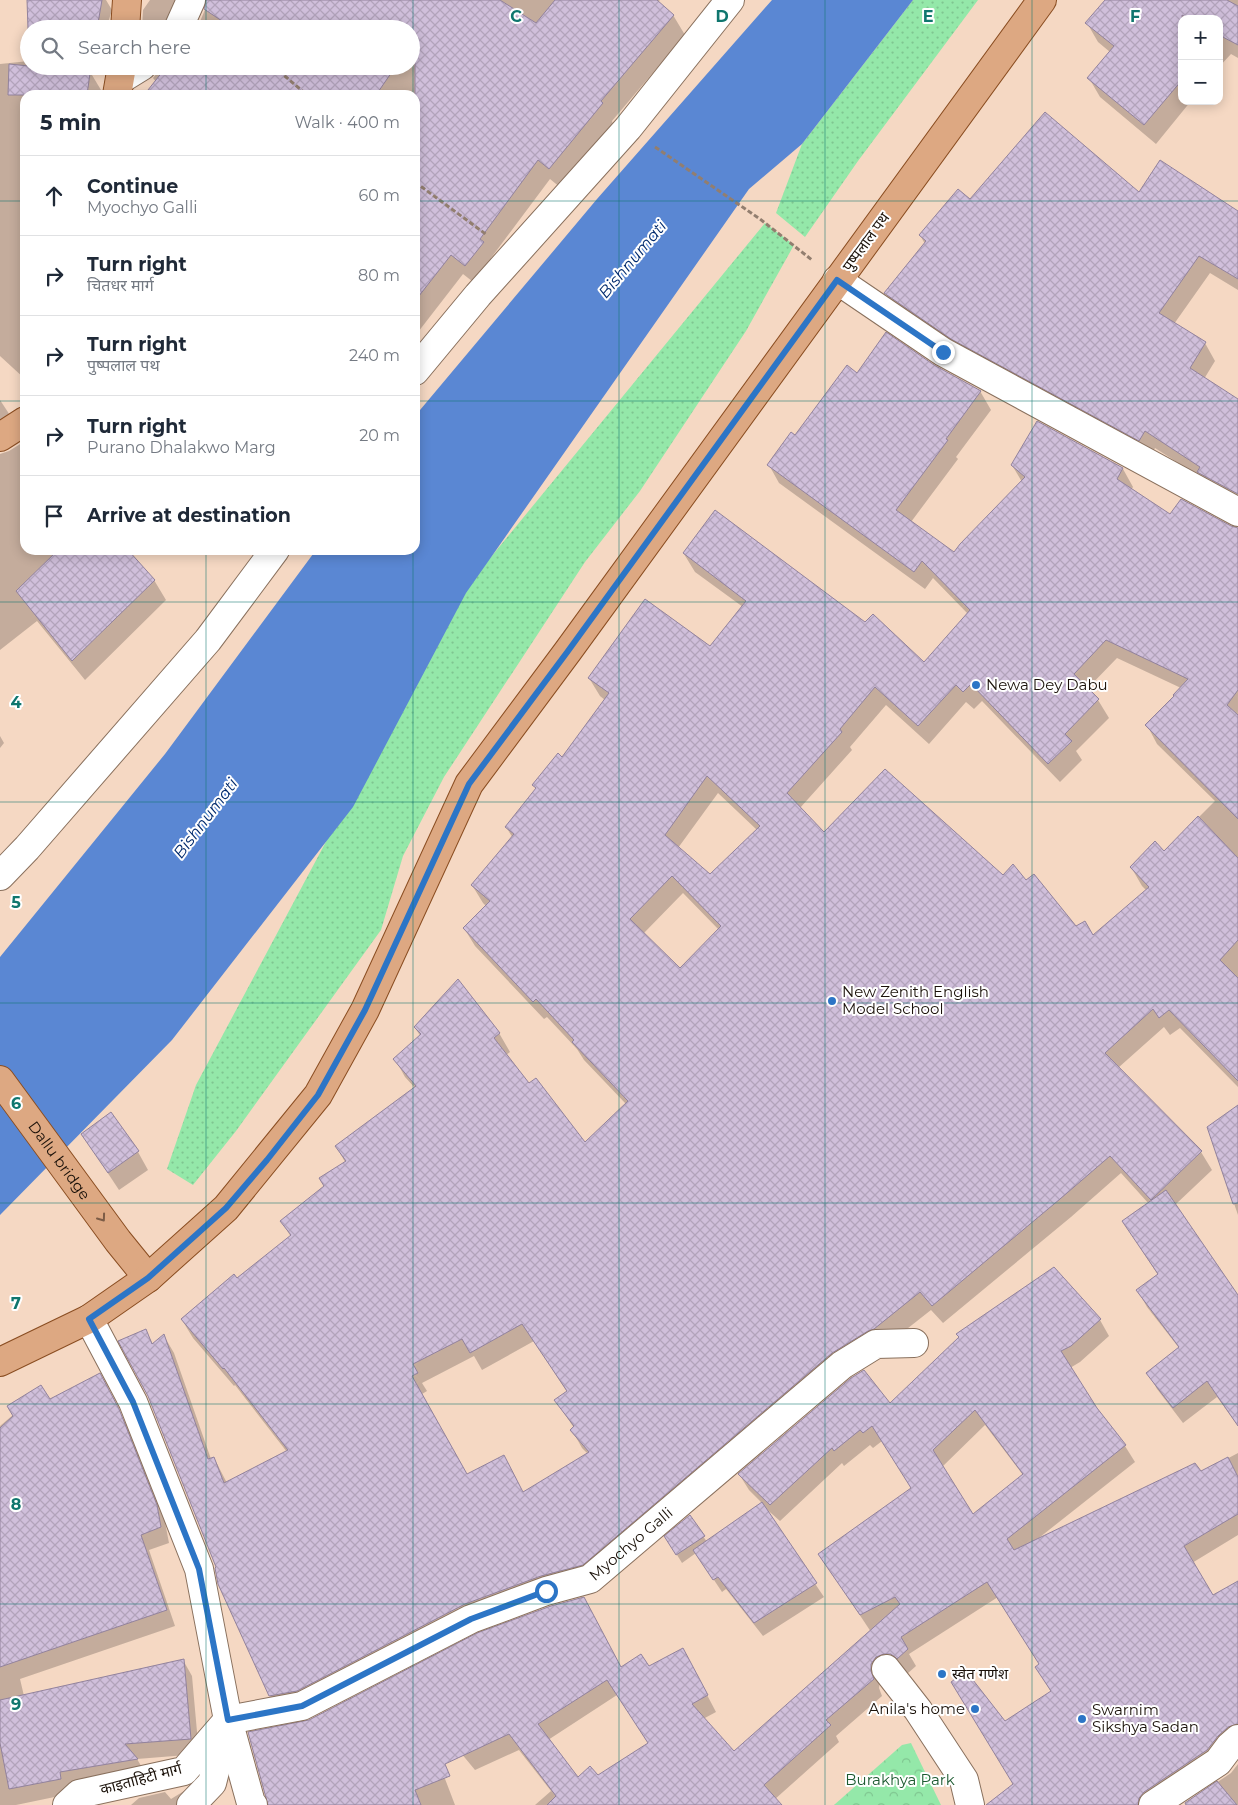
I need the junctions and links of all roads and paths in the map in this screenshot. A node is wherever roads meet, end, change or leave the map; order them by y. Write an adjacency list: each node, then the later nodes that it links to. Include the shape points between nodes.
1 (128, 0): 5 (main road)
2 (191, 0): 6 (street)
3 (730, 0): 9 (street)
4 (1042, 0): 12 (main road, पुष्पलाल पथ)
5 (126, 20)
6 (182, 20)
7 (284, 75): 8 (path)
8 (301, 90)
9 (628, 128): 11 (street); 12 (path, via 760,219)
10 (420, 186): 11 (path)
11 (515, 256): 13 (street)
12 (837, 280): 16 (street, via 943,352); 20 (main road, पुष्पलाल पथ, via 469,784 365,1010 318,1095 226,1208)
13 (420, 365)
14 (20, 424): 15 (main road)
15 (0, 437)
16 (1238, 512)
17 (271, 555): 18 (street, via 208,640)
18 (0, 876)
19 (0, 1080): 20 (main road, Dallu bridge, one-way to 20)
20 (148, 1278): 21 (main road, पुष्पलाल पथ)
21 (89, 1319): 23 (main road, पुष्पलाल पथ); 25 (street, via 133,1402 199,1569)
22 (914, 1343): 25 (street, Myochyo Galli, via 876,1344 842,1365 590,1579 546,1591 471,1619 302,1706)
23 (0, 1362)
24 (886, 1669): 31 (street, via 918,1710 964,1780)
25 (228, 1720): 28 (street, काइताहिटी मार्ग, via 184,1770 80,1794); 29 (street, via 212,1783); 30 (street)
26 (1238, 1739): 27 (street, via 1218,1762)
27 (1158, 1804)
28 (67, 1805)
29 (192, 1805)
30 (253, 1805)
31 (970, 1805)

